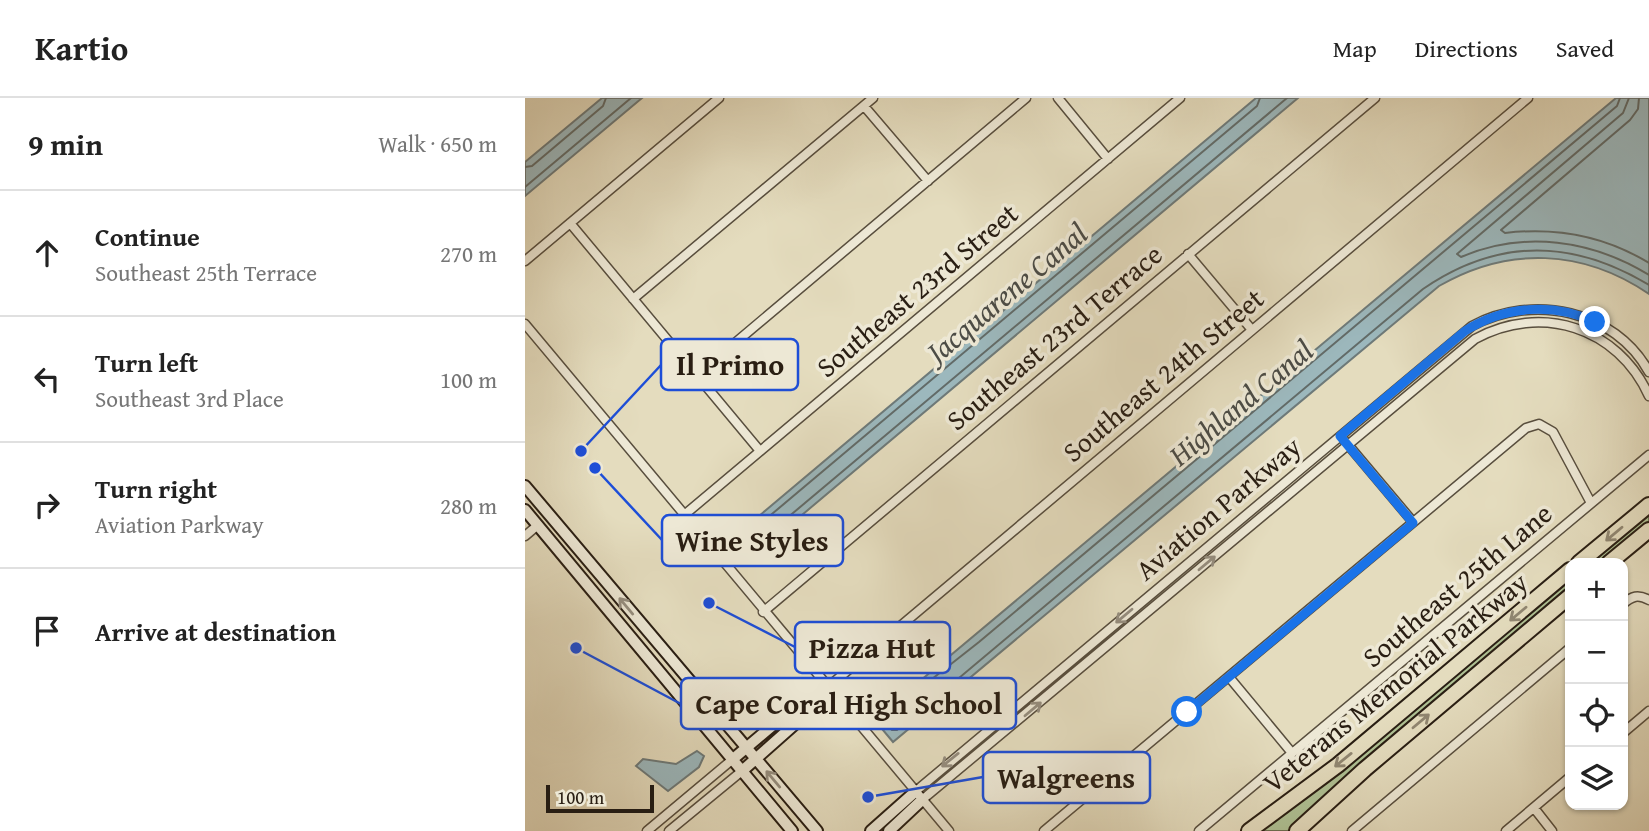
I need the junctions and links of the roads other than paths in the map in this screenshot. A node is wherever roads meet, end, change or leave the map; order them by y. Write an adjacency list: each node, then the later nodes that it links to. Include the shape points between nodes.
1 (719, 98): 11 (street)
2 (873, 98): 8 (street)
3 (1027, 98): 10 (street)
4 (1058, 98): 9 (street)
5 (1180, 98): 9 (street, Southeast 23rd Street)
6 (1375, 98): 12 (street, Southeast 23rd Terrace)
7 (1528, 98): 16 (street, Southeast 24th Street)
8 (864, 106): 10 (street); 14 (street)
9 (1108, 159): 22 (street, Southeast 23rd Street)
10 (928, 181): 18 (street)
11 (570, 223): 13 (street); 14 (street)
12 (1188, 254): 16 (street); 41 (street, Southeast 23rd Terrace)
13 (525, 261)
14 (633, 299): 18 (street)
15 (525, 324): 28 (street)
16 (1252, 330): 44 (street, Southeast 24th Street)
17 (1649, 372): 20 (street, Aviation Parkway, via 1623,340 1589,319 1546,309 1515,311 1488,318 1465,331)
18 (697, 375): 22 (street)
19 (1649, 396): 21 (street, Aviation Parkway, via 1630,364 1602,339 1560,323 1523,322 1475,339)
20 (1340, 436): 21 (street); 54 (street, Aviation Parkway, one-way to 54)
21 (1348, 445): 29 (street); 54 (street, Aviation Parkway, one-way to 21)
22 (760, 451): 28 (street, Southeast 23rd Street)
23 (1649, 455): 25 (street, Southeast 25th Lane)
24 (525, 486): 47 (main road, one-way to 24)
25 (1591, 503): 29 (street, via 1553,432 1539,424 1521,432); 48 (street, Southeast 25th Lane)
26 (1649, 505): 34 (highway, one-way to 34)
27 (525, 510): 30 (main road)
28 (683, 516): 41 (street)
29 (1413, 523): 43 (street)
30 (538, 525): 32 (street); 49 (main road)
31 (1649, 530): 35 (highway)
32 (525, 536)
33 (1649, 539): 36 (highway)
34 (1585, 558)
35 (1615, 558)
36 (1626, 558)
37 (1565, 574): 66 (highway, Veterans Memorial Parkway, one-way to 66, via 1338,765)
38 (1645, 598): 39 (street)
39 (1628, 600)
40 (1565, 602): 67 (highway, Veterans Memorial Parkway, one-way to 40)
41 (763, 612): 44 (street)
42 (1565, 652): 56 (street)
43 (1229, 677): 48 (street); 64 (street)
44 (828, 687): 47 (main road, Southeast 24th Street, via 804,699); 50 (main road, Southeast 24th Street, via 813,708); 54 (street)
45 (1649, 711): 46 (street)
46 (1628, 729)
47 (747, 748): 49 (main road, Southeast 24th Street); 50 (main road)
48 (1291, 753): 65 (street, Southeast 25th Lane)
49 (733, 759): 51 (main road); 53 (street)
50 (756, 759): 51 (main road, Southeast 24th Street); 60 (main road, one-way to 50)
51 (742, 771): 58 (street); 59 (main road)
52 (1565, 781): 55 (street)
53 (697, 789): 57 (street); 58 (street, via 667,817)
54 (919, 795): 61 (main road, Aviation Parkway); 62 (main road, Aviation Parkway); 63 (street)
55 (1534, 808): 68 (street); 69 (street)
56 (1354, 830)
57 (647, 831)
58 (667, 831)
59 (792, 831)
60 (817, 831)
61 (871, 831)
62 (889, 831)
63 (949, 831)
64 (1044, 831)
65 (1199, 831)
66 (1249, 831)
67 (1297, 831)
68 (1506, 831)
69 (1552, 831)

